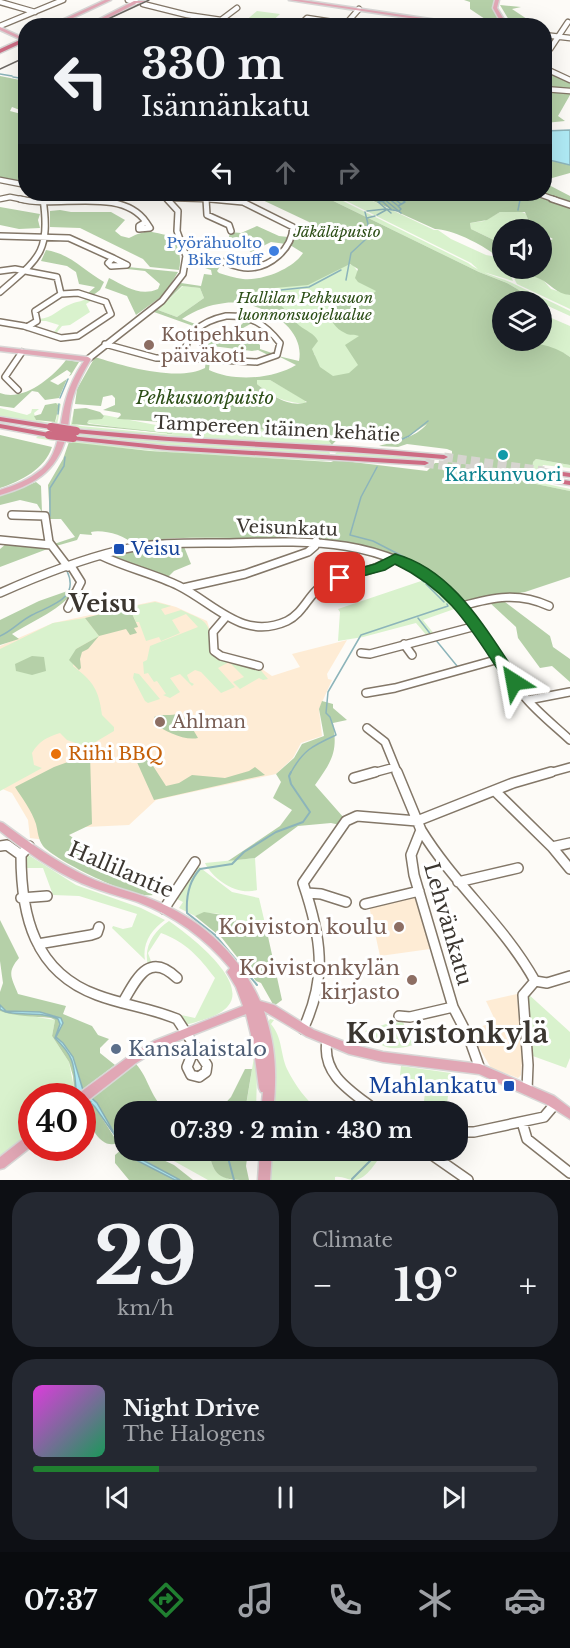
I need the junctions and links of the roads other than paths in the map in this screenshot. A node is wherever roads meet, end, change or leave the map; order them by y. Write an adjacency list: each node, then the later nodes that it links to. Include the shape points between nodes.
1 (63, 0): 11 (street)
2 (103, 0): 13 (main road)
3 (109, 0): 14 (main road)
4 (128, 0): 8 (street)
5 (291, 0): 10 (main road)
6 (497, 0): 21 (main road, via 495,8)
7 (0, 2): 11 (street)
8 (141, 2): 15 (main road); 16 (main road); 17 (street)
9 (237, 8): 18 (street)
10 (360, 9): 19 (street); 20 (main road)
11 (35, 12): 12 (street)
12 (22, 18)
13 (64, 18)
14 (69, 18)
15 (106, 18)
16 (110, 18)
17 (207, 18)
18 (224, 18)
19 (352, 18)
20 (425, 18)
21 (501, 18)
22 (18, 20): 24 (street)
23 (568, 22): 26 (street)
24 (0, 28): 28 (main road)
25 (552, 35): 26 (street)
26 (558, 36): 27 (street); 31 (street)
27 (570, 38)
28 (18, 39)
29 (18, 42): 32 (highway)
30 (18, 42): 32 (highway)
31 (552, 46)
32 (0, 50)
33 (552, 72): 34 (street)
34 (570, 80)
35 (552, 90): 36 (street)
36 (570, 91)
37 (0, 180): 38 (street)
38 (18, 183)
39 (18, 198): 40 (street)
40 (0, 199)
41 (552, 199): 49 (street)
42 (27, 201): 48 (street)
43 (54, 201): 48 (street)
44 (78, 201): 50 (street, via 119,204 139,212)
45 (169, 201): 62 (street, via 178,211 178,231 186,254 184,274 161,303)
46 (206, 201): 51 (street, via 207,215 230,225)
47 (237, 201): 55 (street, via 293,227 294,235 271,260 248,268)
48 (44, 202): 53 (street)
49 (570, 206)
50 (146, 222)
51 (231, 231)
52 (0, 236): 53 (street)
53 (44, 237): 54 (street, via 73,238); 56 (street, via 40,255)
54 (113, 258)
55 (221, 261)
56 (26, 270): 57 (street); 58 (street); 59 (street, via 57,276)
57 (0, 271)
58 (0, 292)
59 (61, 294): 61 (street, via 36,310 37,321); 61 (street, via 78,292 106,302 111,314 74,337 57,338)
60 (0, 322): 61 (street)
61 (27, 327)
62 (105, 344): 65 (street, via 150,357); 66 (street)
63 (0, 349): 64 (main road)
64 (22, 352): 66 (main road); 67 (street, via 5,377)
65 (184, 358): 65 (street, via 259,362 276,356 280,343 265,326 250,318 229,316 212,319 198,328 186,342)
66 (88, 359): 76 (main road, via 70,390 55,459 31,481)
67 (18, 390)
68 (0, 419): 70 (highway, Tampereen itäinen kehätie)
69 (0, 426): 70 (highway, Tampereen itäinen kehätie)
70 (50, 431): 71 (highway, Tampereen itäinen kehätie, bridge)
71 (75, 435): 72 (highway, Tampereen itäinen kehätie, via 345,448); 73 (highway, Tampereen itäinen kehätie, via 167,448)
72 (444, 457)
73 (425, 463)
74 (570, 475): 75 (highway, via 545,475)
75 (570, 483)
76 (0, 493)
77 (12, 515): 80 (street, via 45,516)
78 (0, 540): 80 (street)
79 (316, 541): 81 (street, Veisunkatu, via 164,543); 82 (street, Veisunkatu, via 363,548); 84 (street, via 308,552)
80 (51, 545): 83 (street)
81 (102, 556): 83 (street, Veisunkatu); 84 (street)
82 (395, 558): 86 (street, Veisunkatu, via 432,578); 89 (street, via 380,567 321,586 310,595 302,610 282,623 254,627)
83 (70, 566): 85 (street, Veisunkatu); 88 (street, via 81,582)
84 (183, 588): 89 (street)
85 (0, 593)
86 (462, 606): 87 (street, via 516,594); 90 (street, Veisunkatu)
87 (549, 606)
88 (68, 608)
89 (225, 618): 95 (street, via 213,632 214,651)
90 (476, 626): 91 (street); 94 (street, Veisunkatu)
91 (404, 645): 92 (street); 93 (street)
92 (362, 653)
93 (412, 655)
94 (499, 659): 97 (street); 98 (street, Veisunkatu)
95 (259, 666)
96 (570, 692): 98 (street)
97 (366, 693)
98 (528, 700): 100 (street, Veisunkatu)
99 (367, 728): 101 (street, via 384,741)
100 (570, 740)
101 (395, 767): 103 (street); 106 (street)
102 (570, 767): 104 (street)
103 (354, 778)
104 (495, 791): 106 (street); 110 (street)
105 (0, 826): 109 (main road, Hallilantie)
106 (419, 826): 115 (street, via 432,852); 116 (street, Lehvänkatu, via 411,855); 117 (street, via 357,816 348,819 304,879)
107 (570, 843): 110 (street)
108 (0, 846): 111 (street, via 7,845)
109 (29, 846): 111 (street); 122 (main road, Hallilantie, via 86,880)
110 (552, 847): 114 (street)
111 (21, 855): 119 (street)
112 (195, 862): 122 (street)
113 (518, 868): 115 (street)
114 (570, 870)
115 (458, 882): 127 (street, via 511,944)
116 (419, 891): 121 (street); 129 (street, Lehvänkatu)
117 (307, 893): 120 (street); 132 (street, via 322,975 312,1015)
118 (47, 896): 119 (street)
119 (21, 898): 124 (street)
120 (346, 902)
121 (365, 904)
122 (164, 909): 130 (main road, Hallilantie, via 193,926 223,954)
123 (99, 927): 124 (street, via 91,935)
124 (38, 945): 128 (street, via 47,962 64,979 91,993)
125 (570, 976): 127 (street)
126 (177, 978): 128 (street, via 167,969 148,967)
127 (535, 981): 138 (street, via 522,999)
128 (123, 1002): 133 (street, via 174,1018)
129 (453, 1007): 131 (street); 136 (street, Lehvänkatu)
130 (254, 1010): 132 (main road, via 286,1018); 133 (main road); 139 (main road, Hallilantie)
131 (399, 1016)
132 (303, 1029): 134 (main road)
133 (186, 1032): 135 (street); 137 (main road, via 146,1051)
134 (327, 1041): 136 (main road, via 383,1057); 140 (street, via 324,1050 332,1073)
135 (195, 1047)
136 (480, 1069): 138 (main road)
137 (96, 1088)
138 (527, 1090): 141 (main road)
139 (266, 1101)
140 (364, 1101)
141 (555, 1104): 142 (main road); 143 (street, via 544,1117)
142 (570, 1114)
143 (522, 1122): 144 (street); 149 (street, via 528,1139)
144 (468, 1132)
145 (18, 1150): 148 (main road)
146 (265, 1161): 150 (main road)
147 (441, 1161): 151 (street)
148 (0, 1164)
149 (570, 1173)
150 (264, 1180)
151 (468, 1180)

